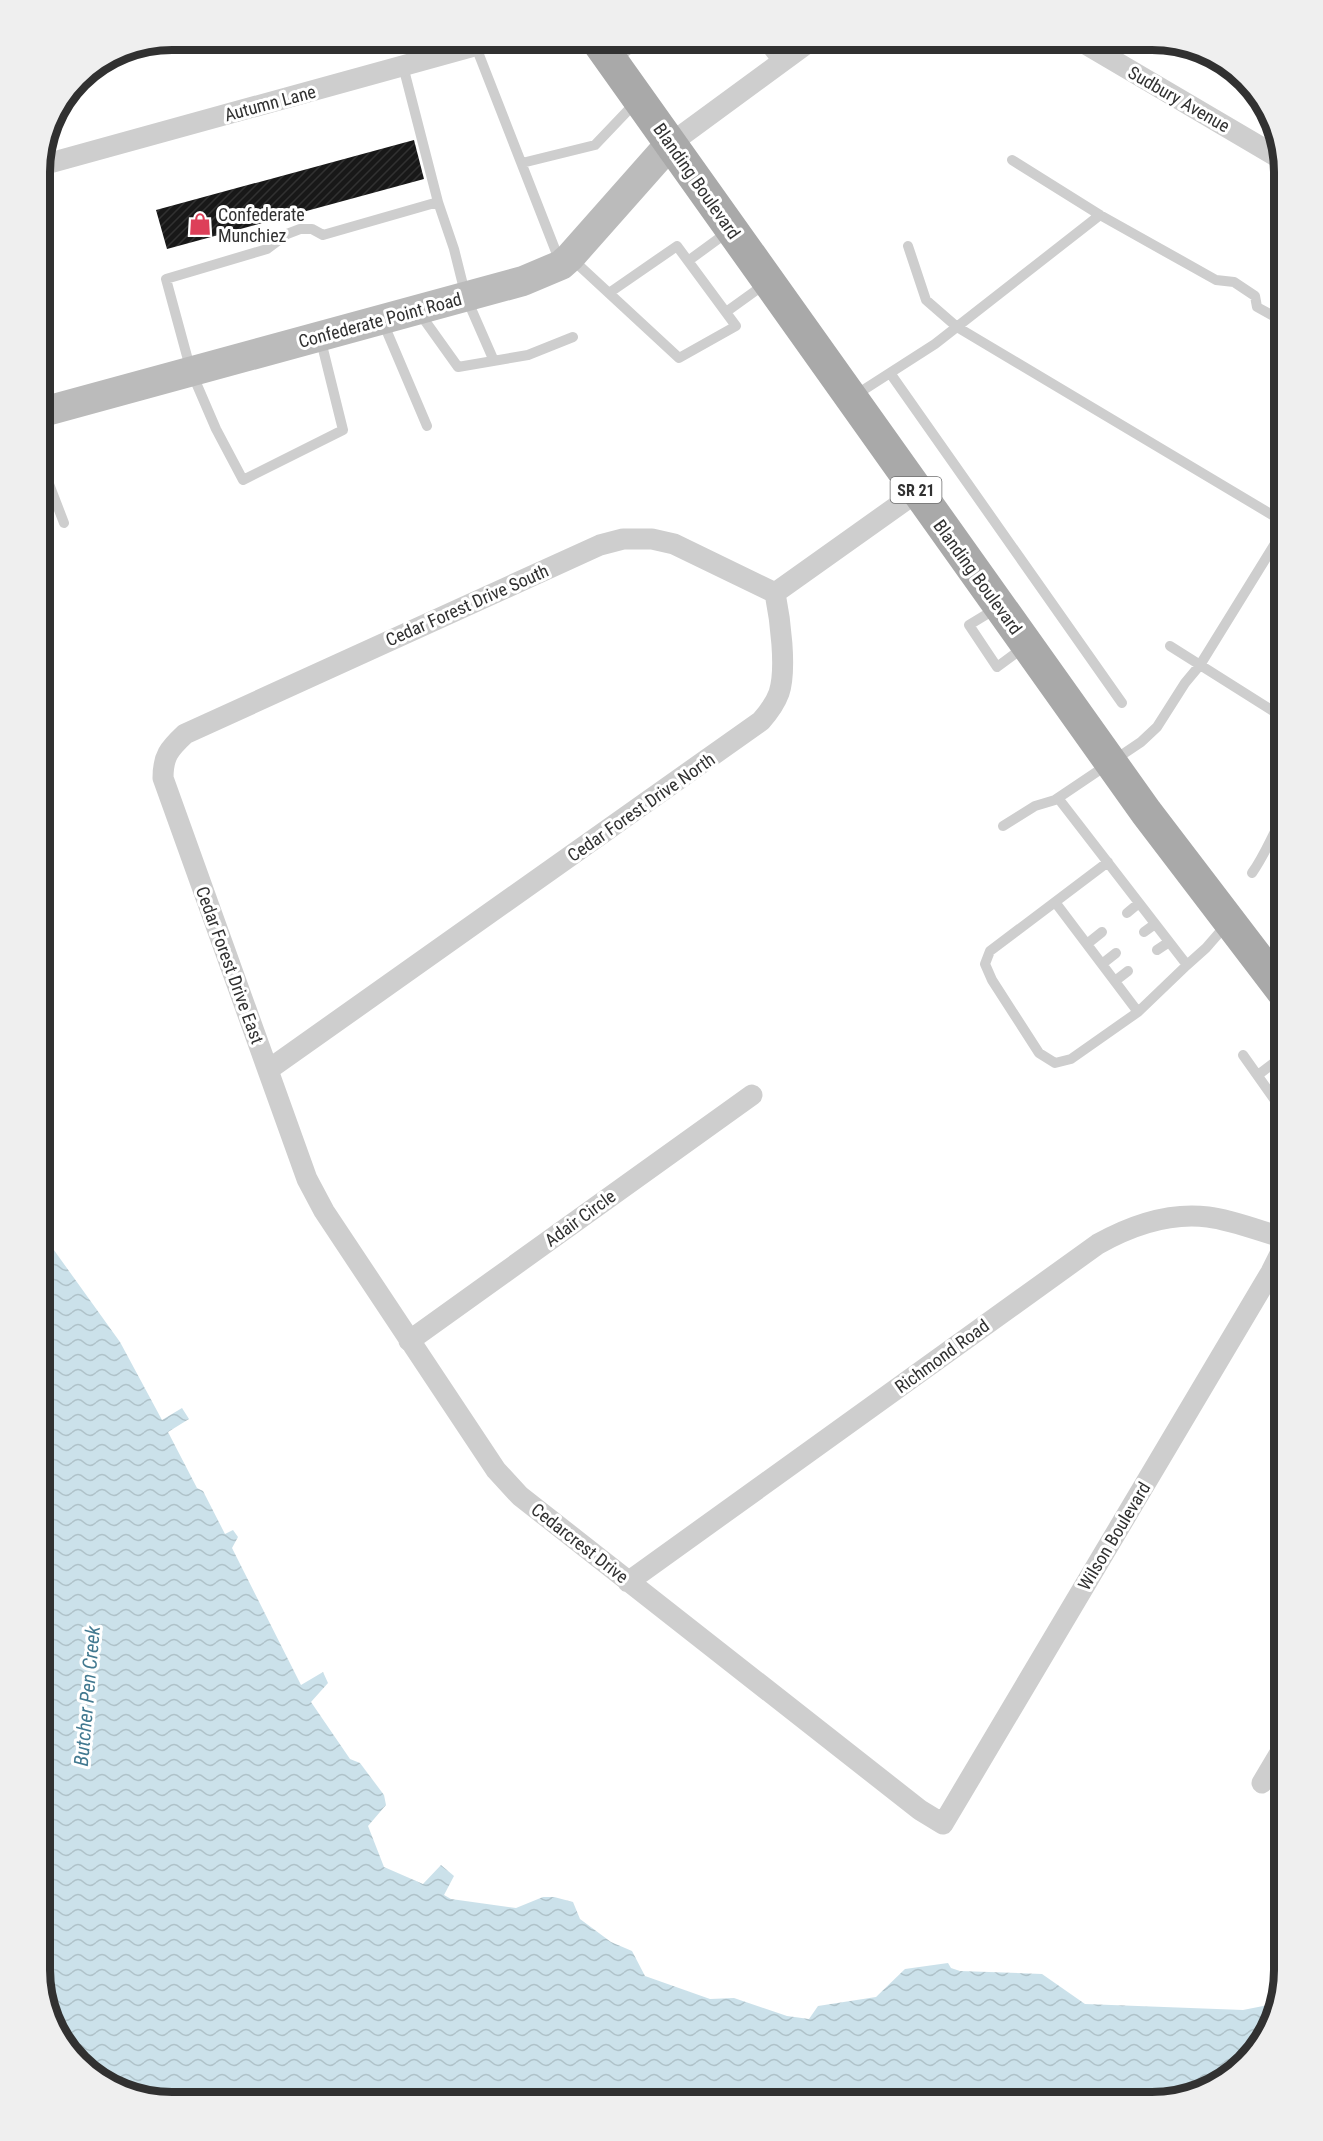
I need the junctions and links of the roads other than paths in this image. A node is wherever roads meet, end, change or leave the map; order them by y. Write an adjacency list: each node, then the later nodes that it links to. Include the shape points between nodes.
1 (465, 50): 8 (street, Autumn Lane)
2 (477, 50): 14 (lane)
3 (768, 50): 7 (lane)
4 (798, 50): 7 (street)
5 (1096, 50): 11 (street, Sudbury Avenue)
6 (604, 51): 9 (main road, Blanding Boulevard / SR 21)
7 (779, 64): 10 (street)
8 (404, 66): 13 (street, Autumn Lane); 15 (lane)
9 (639, 99): 10 (main road, Blanding Boulevard / SR 21); 14 (lane, via 595,145)
10 (670, 144): 17 (main road, Blanding Boulevard / SR 21); 19 (street, Confederate Point Road)
11 (1272, 153)
12 (1012, 160): 16 (lane)
13 (50, 163)
14 (522, 164): 19 (lane)
15 (438, 202): 23 (lane); 32 (lane, via 323,236 312,229 300,229 267,249 166,279)
16 (1100, 215): 26 (lane, via 1216,280 1234,282 1256,296 1257,307); 28 (lane)
17 (731, 229): 20 (lane); 21 (main road, Blanding Boulevard / SR 21)
18 (908, 246): 28 (lane, via 926,300)
19 (566, 261): 22 (lane); 23 (street, Confederate Point Road, via 523,281)
20 (688, 261): 22 (lane, via 677,246); 25 (lane)
21 (768, 282): 25 (lane); 34 (main road, Blanding Boulevard / SR 21)
22 (609, 293): 25 (lane, via 679,358 736,326)
23 (466, 297): 24 (street, Confederate Point Road); 31 (lane)
24 (417, 310): 27 (street, Confederate Point Road); 31 (lane, via 458,367)
25 (726, 312)
26 (1274, 316)
27 (382, 320): 29 (street, Confederate Point Road); 36 (lane)
28 (957, 327): 33 (lane); 39 (lane)
29 (320, 337): 32 (street, Confederate Point Road); 32 (lane, via 343,430 243,480)
30 (573, 337): 31 (lane, via 528,356)
31 (494, 361)
32 (191, 371): 35 (street, Confederate Point Road)
33 (890, 373): 34 (lane); 45 (lane)
34 (850, 398): 38 (main road, Blanding Boulevard / SR 21)
35 (50, 410)
36 (427, 426)
37 (50, 487): 40 (lane)
38 (917, 492): 42 (street); 48 (main road, Blanding Boulevard / SR 21)
39 (1274, 516)
40 (64, 523)
41 (1274, 545): 44 (lane)
42 (775, 593): 47 (street, Cedar Forest Drive South, via 674,544 623,539 600,545 185,734); 73 (street, Cedar Forest Drive North, via 782,675 773,707 761,721)
43 (1170, 646): 44 (lane)
44 (1200, 665): 46 (lane); 48 (lane, via 1157,727)
45 (1122, 703)
46 (1274, 712)
47 (168, 750): 73 (street, Cedar Forest Drive East, via 163,778)
48 (1111, 764): 49 (lane); 57 (main road, Blanding Boulevard / SR 21)
49 (1058, 798): 50 (lane, via 1035,806); 52 (lane)
50 (1003, 826)
51 (1274, 831): 53 (lane)
52 (1108, 862): 54 (lane); 55 (lane)
53 (1252, 873)
54 (1055, 902): 62 (lane); 70 (lane, via 990,951 985,964 1040,1053 1055,1063 1071,1059)
55 (1139, 903): 56 (lane); 58 (lane)
56 (1127, 913)
57 (1228, 922): 66 (lane); 68 (main road, Blanding Boulevard / SR 21)
58 (1155, 924): 60 (lane); 61 (lane)
59 (1102, 932): 62 (lane)
60 (1144, 932)
61 (1169, 942): 63 (lane); 66 (lane)
62 (1087, 944): 65 (lane)
63 (1157, 950)
64 (1116, 953): 65 (lane)
65 (1102, 964): 69 (lane)
66 (1187, 965): 70 (lane)
67 (1128, 971): 69 (lane)
68 (1274, 980)
69 (1115, 981): 70 (lane)
70 (1138, 1012)
71 (1243, 1055): 74 (lane)
72 (1274, 1063): 74 (lane)
73 (268, 1071): 77 (street, Cedar Forest Drive East)
74 (1258, 1075): 76 (lane)
75 (752, 1095): 80 (street, Adair Circle)
76 (1274, 1098)
77 (307, 1179): 80 (street, Cedarcrest Drive)
78 (1274, 1235): 81 (street, Richmond Road, via 1209,1217 1182,1216 1124,1230 1098,1244)
79 (1274, 1266): 84 (street, Wilson Boulevard)
80 (409, 1341): 81 (street, Cedarcrest Drive, via 495,1470 520,1496)
81 (628, 1582): 84 (street, Cedarcrest Drive)
82 (1274, 1763): 83 (street)
83 (1262, 1783)
84 (943, 1824)

